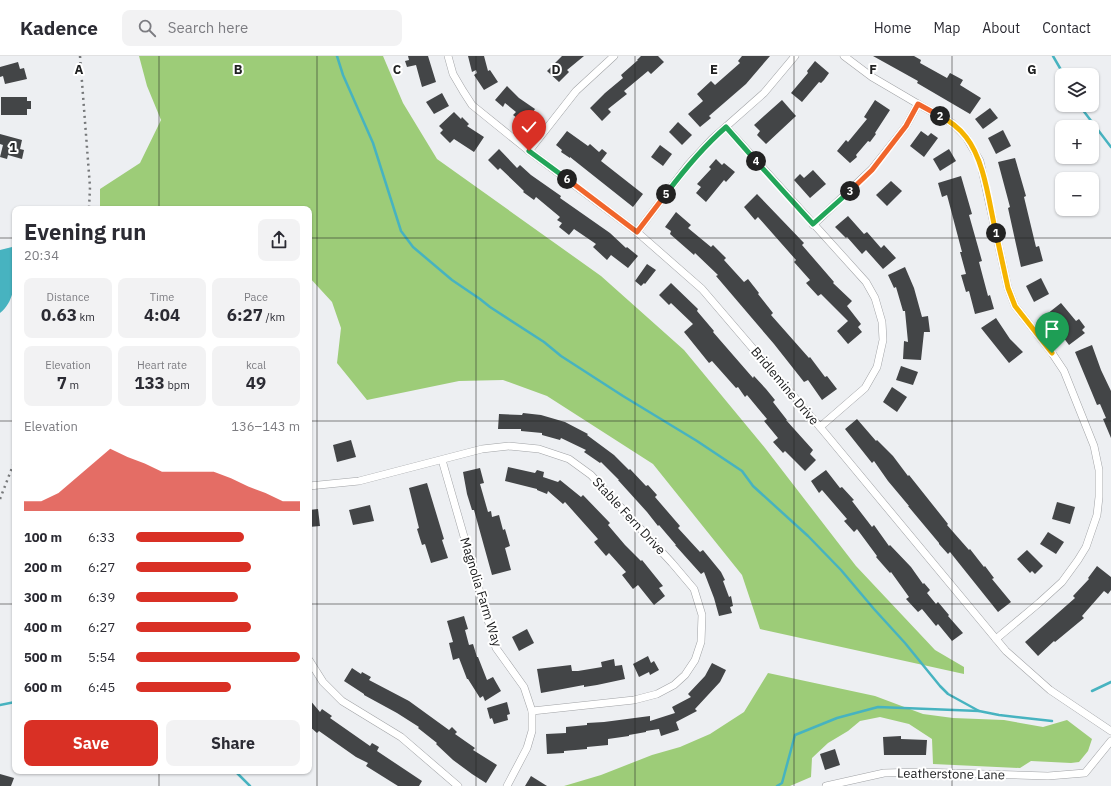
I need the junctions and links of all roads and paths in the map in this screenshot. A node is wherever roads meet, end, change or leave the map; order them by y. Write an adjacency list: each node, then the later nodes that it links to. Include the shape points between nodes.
1 (448, 56): 7 (street, Bridlemine Drive, via 462,91 472,105)
2 (614, 56): 7 (street, via 576,91)
3 (795, 56): 6 (street, via 764,93)
4 (844, 56): 5 (street, via 872,77)
5 (918, 104): 8 (street, via 906,126 872,170); 13 (street, via 952,122 966,137 980,162 1008,288 1015,306 1064,370 1094,446 1099,470 1097,515 1086,547 1062,582)
6 (726, 127): 8 (street); 9 (street, via 688,165)
7 (529, 151): 9 (street, Bridlemine Drive)
8 (813, 224): 10 (street, via 866,282 875,298 882,322 883,340 877,367 865,388)
9 (637, 232): 10 (street, Bridlemine Drive, via 702,289)
10 (820, 427): 13 (street, Bridlemine Drive)
11 (442, 460): 12 (street, Stable Fern Drive, via 359,481); 15 (street, Magnolia Farm Way, via 496,648 524,687); 15 (street, Stable Fern Drive, via 482,449 509,446 539,449 569,459 591,475 694,589 702,615 701,642 695,660 674,685 657,694 634,700)
12 (312, 486)
13 (996, 639): 16 (street, Bridlemine Drive, via 1050,690)
14 (312, 665): 18 (street, via 323,682 342,701 401,737)
15 (532, 711): 19 (street, Magnolia Farm Way, via 532,731 527,748)
16 (1111, 731)
17 (1111, 741): 20 (street, Leatherstone Lane, via 1085,773 1048,776 884,773)
18 (458, 786)
19 (507, 786)
20 (826, 786)

